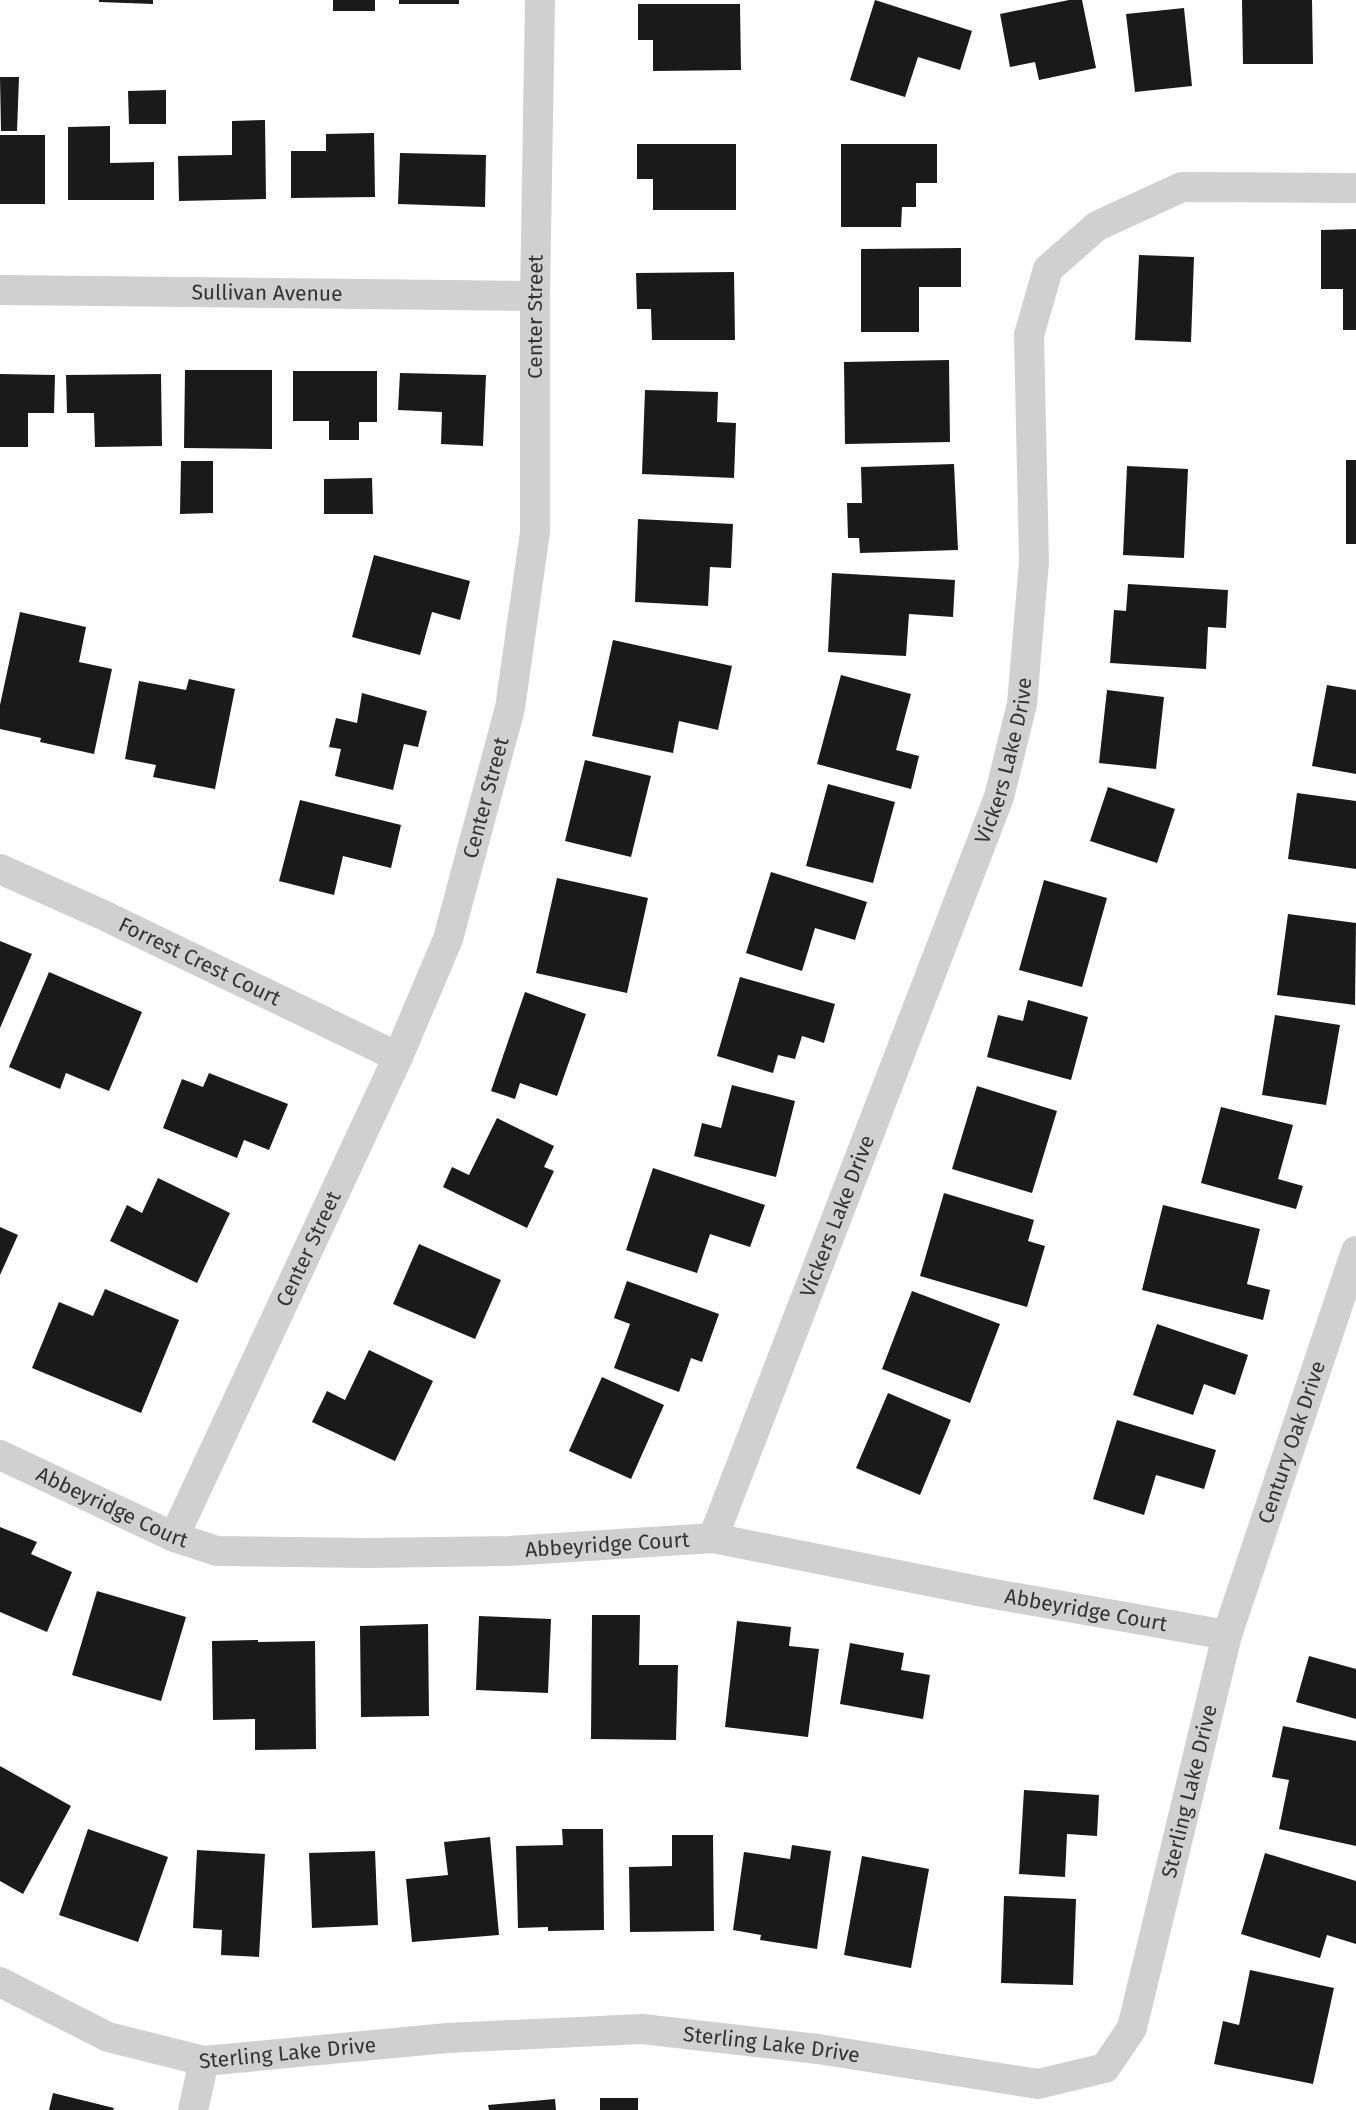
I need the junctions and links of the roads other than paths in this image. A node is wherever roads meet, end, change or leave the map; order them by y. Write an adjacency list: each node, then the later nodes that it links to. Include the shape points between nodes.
1 (540, 0): 4 (street, Center Street)
2 (1356, 188): 10 (street, Vickers Lake Drive, via 1182,188 1097,226 1047,269 1029,335 1034,562 1022,704 999,796)
3 (0, 290): 4 (street, Sullivan Avenue)
4 (535, 296): 6 (street, Center Street, via 535,532 510,708 448,939)
5 (0, 868): 6 (street, Forrest Crest Court)
6 (398, 1057): 9 (street, Center Street)
7 (1356, 1251): 11 (street, Century Oak Drive)
8 (0, 1455): 9 (street, Abbeyridge Court)
9 (174, 1537): 10 (street, Abbeyridge Court, via 217,1551 367,1553 509,1551)
10 (713, 1538): 11 (street, Abbeyridge Court)
11 (1227, 1635): 13 (street, Sterling Lake Drive, via 1132,2028 1105,2068 1038,2084 818,2049 642,2029 447,2038)
12 (0, 1982): 13 (street, Sterling Lake Drive, via 108,2037)
13 (204, 2061): 14 (street)
14 (193, 2110)

